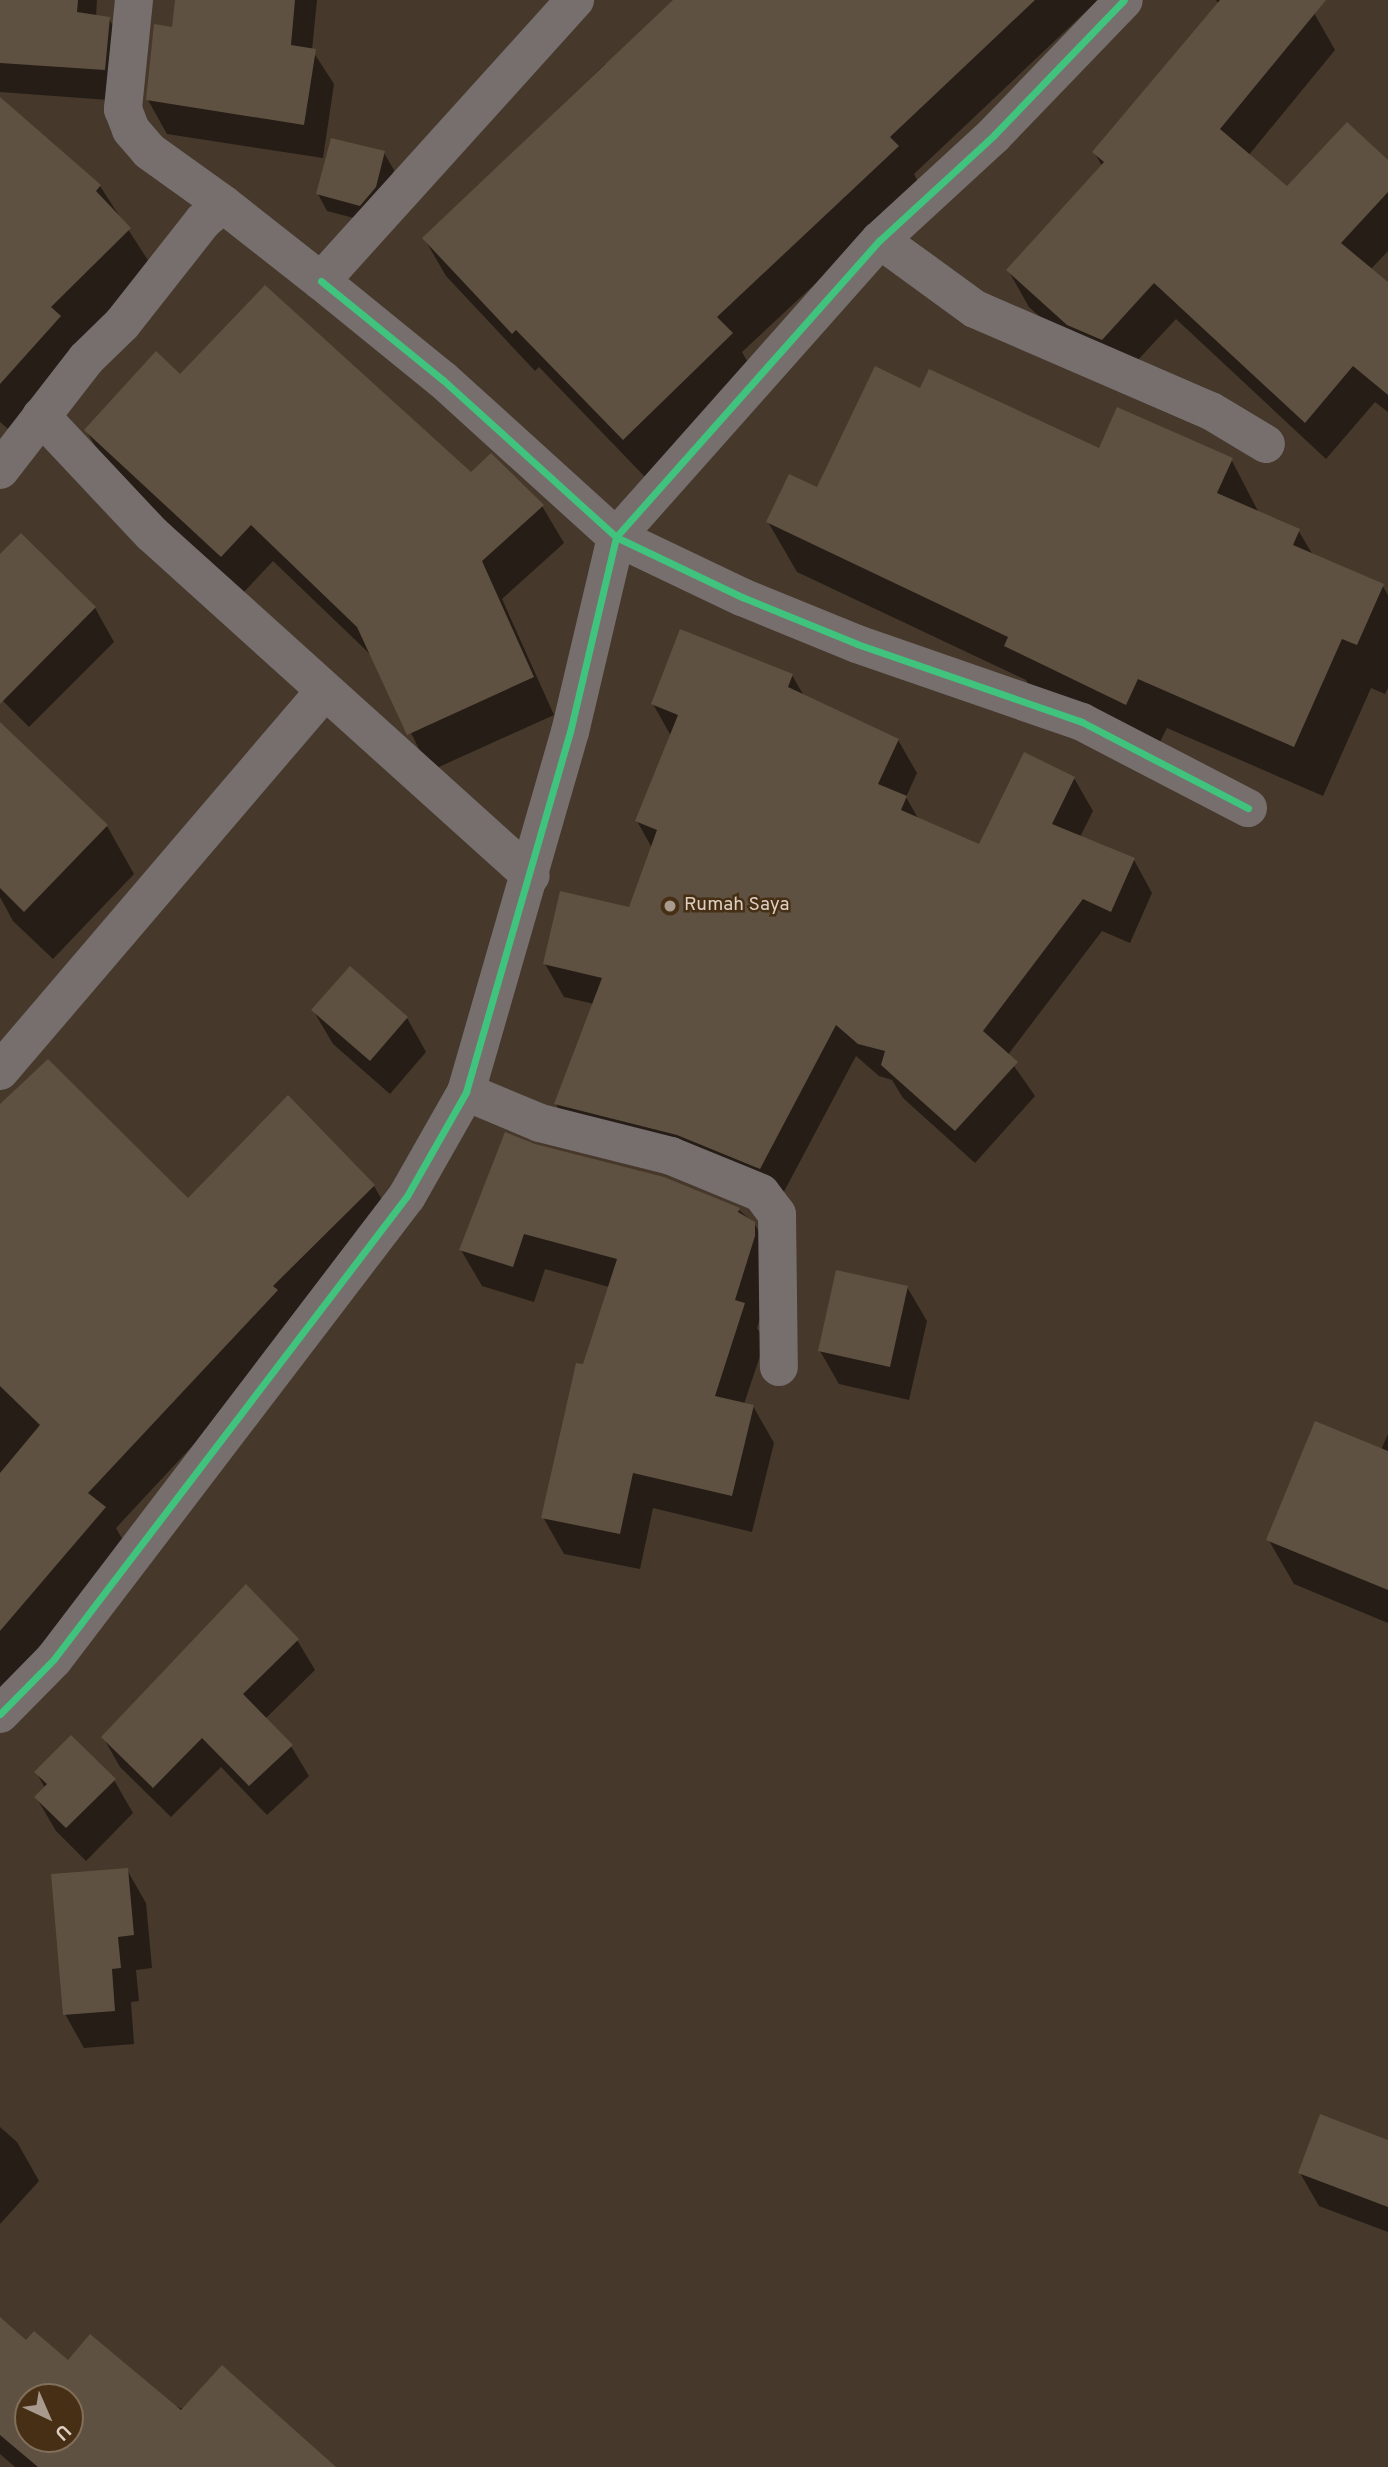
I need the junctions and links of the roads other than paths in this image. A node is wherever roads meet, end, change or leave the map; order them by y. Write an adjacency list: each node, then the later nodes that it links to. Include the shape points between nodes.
1 (134, 0): 4 (street, via 123,109 131,130 149,151)
2 (575, 0): 6 (street)
3 (1124, 0): 5 (street, via 994,135)
4 (223, 204): 6 (street); 7 (street, via 203,221)
5 (880, 240): 8 (street, via 975,309 1211,411); 10 (street)
6 (321, 281): 10 (street, via 443,380)
7 (41, 416): 9 (street); 11 (street, via 152,534)
8 (1266, 444)
9 (5, 452)
10 (616, 537): 12 (street, via 742,597 857,644 1082,722); 13 (street)
11 (324, 691): 13 (street); 14 (street)
12 (1248, 808)
13 (531, 876): 15 (street)
14 (0, 1071)
15 (466, 1092): 16 (street, via 540,1123 671,1156 761,1193 777,1214); 17 (street, via 407,1196 62,1649)
16 (779, 1367)
17 (0, 1714)

